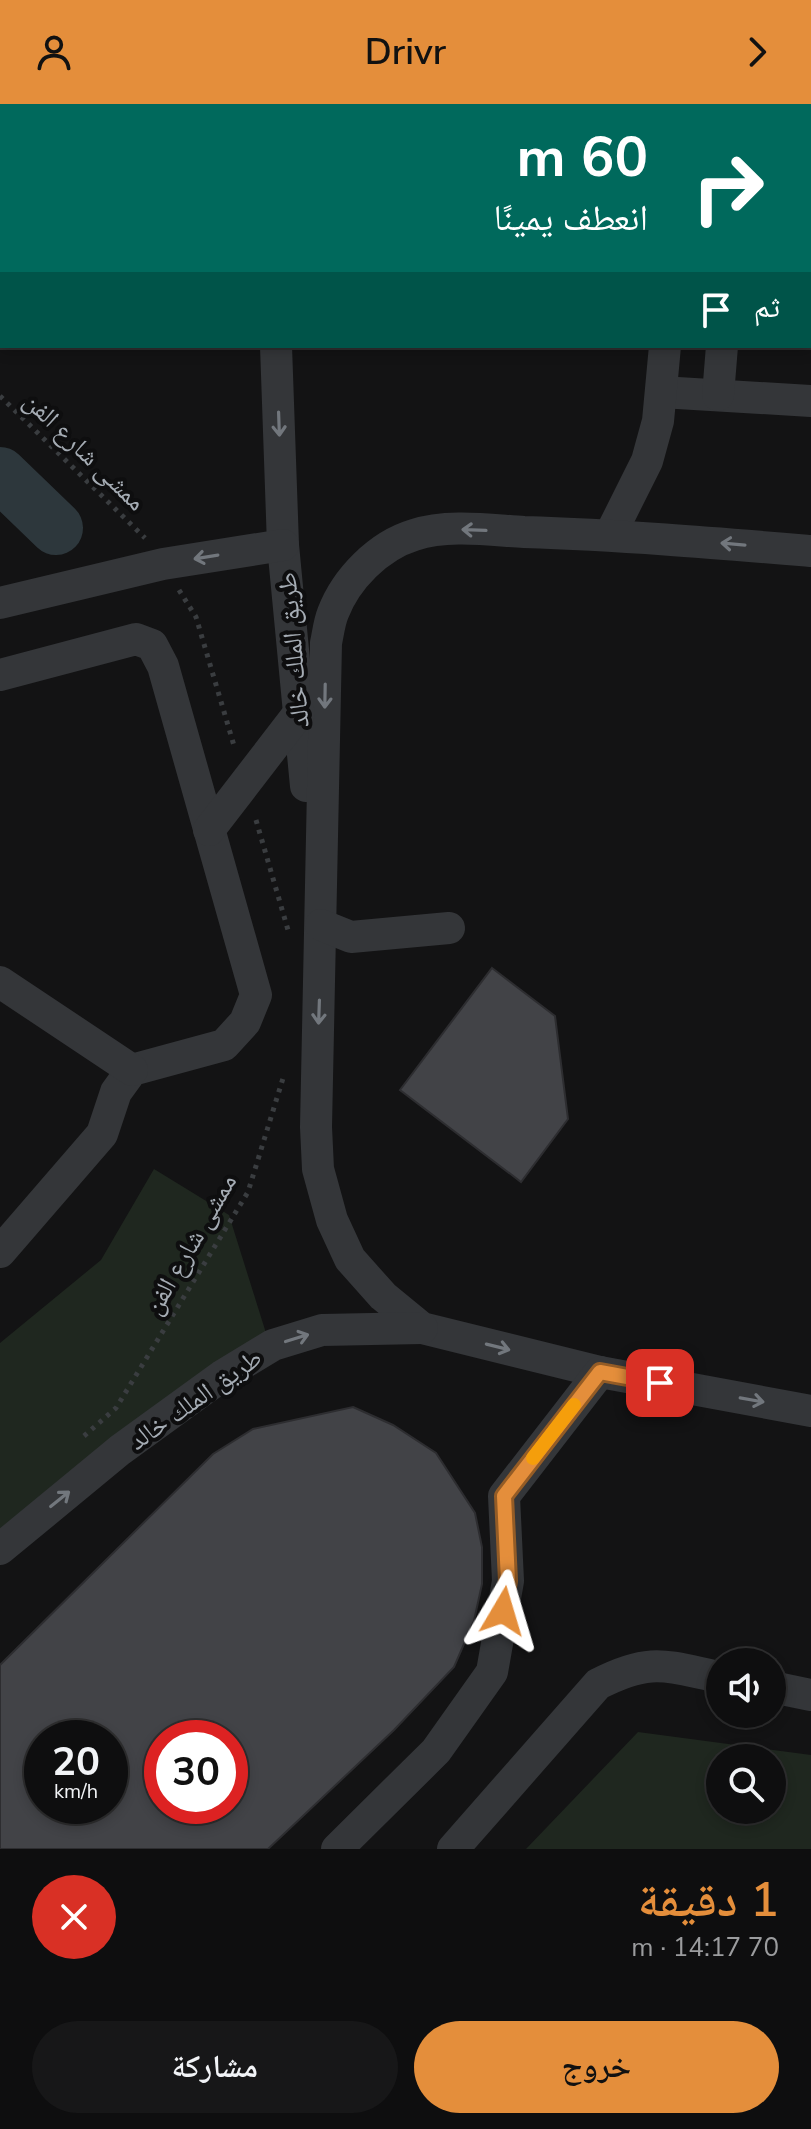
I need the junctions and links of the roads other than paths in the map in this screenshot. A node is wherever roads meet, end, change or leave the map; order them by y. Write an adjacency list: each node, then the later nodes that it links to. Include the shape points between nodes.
1 (276, 348): 8 (street, طريق الملك خالد, one-way to 8)
2 (665, 348): 4 (street)
3 (722, 348): 5 (street)
4 (661, 392): 5 (street); 7 (street, via 647,461)
5 (718, 395): 6 (street)
6 (811, 401)
7 (610, 535): 9 (street, one-way to 7); 15 (street, one-way to 15, via 450,529 414,535 364,565 343,593 326,643)
8 (283, 545): 10 (street, one-way to 10, via 163,564); 12 (street, طريق الملك خالد)
9 (811, 551)
10 (0, 603)
11 (0, 675): 13 (street, via 136,639 152,645 163,666)
12 (299, 713): 13 (street); 15 (street, طريق الملك خالد)
13 (209, 830): 17 (street, via 256,995 245,1022 224,1045)
14 (449, 928): 15 (street)
15 (321, 939): 19 (street, one-way to 19, via 318,1169 350,1259)
16 (0, 982): 17 (street)
17 (132, 1070): 18 (street, via 116,1092 102,1134)
18 (0, 1252)
19 (422, 1328): 20 (street, one-way to 20); 22 (street, طريق الملك خالد, one-way to 19, via 120,1450 273,1345 322,1330)
20 (600, 1372): 21 (street, one-way to 21); 26 (street, via 504,1496 508,1581 492,1672 436,1751)
21 (811, 1411)
22 (0, 1549)
23 (706, 1674): 27 (street, via 653,1664 598,1684)
24 (786, 1690): 25 (street)
25 (811, 1695)
26 (337, 1849)
27 (453, 1849)

